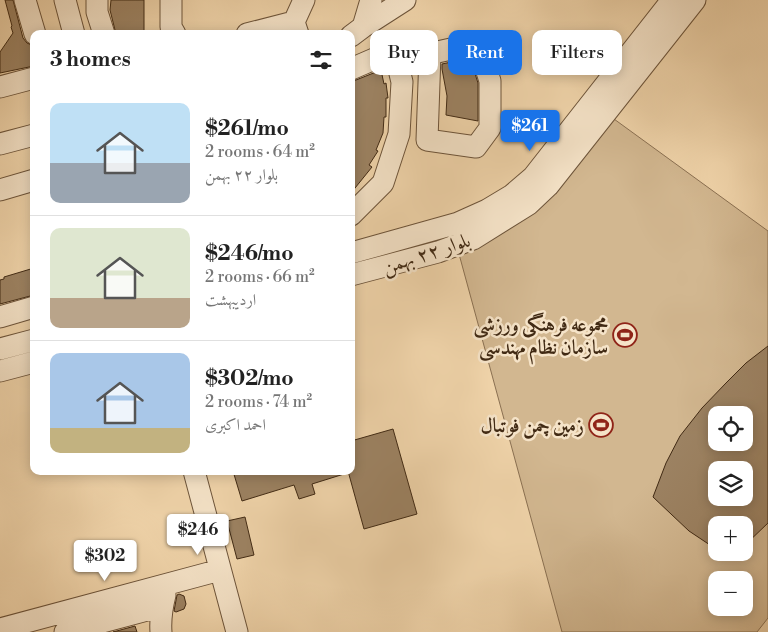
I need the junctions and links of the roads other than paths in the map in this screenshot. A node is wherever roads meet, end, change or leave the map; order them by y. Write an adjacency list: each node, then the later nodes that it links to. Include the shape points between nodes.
1 (25, 0): 11 (street)
2 (65, 0): 12 (street)
3 (97, 0): 13 (street)
4 (170, 0): 14 (street)
5 (304, 0): 10 (street)
6 (371, 0): 16 (street)
7 (405, 0): 16 (street)
8 (672, 0): 28 (street, بلوار ۲۲ بهمن, via 533,177 512,195 458,223)
9 (695, 0): 29 (street, بلوار ۲۲ بهمن, via 548,186 529,204 473,239 438,252)
10 (296, 28): 15 (street)
11 (34, 30)
12 (73, 30)
13 (103, 30)
14 (173, 30)
15 (280, 30)
16 (357, 32)
17 (430, 54): 17 (street, via 427,140 476,148 490,128 490,81 478,43)
18 (370, 61): 19 (street)
19 (355, 67)
20 (400, 75): 27 (street, via 399,134 383,183)
21 (30, 79): 22 (street)
22 (0, 87)
23 (30, 137): 24 (street)
24 (0, 144)
25 (30, 181): 26 (street)
26 (0, 190)
27 (355, 211)
28 (355, 251)
29 (355, 274)
30 (30, 308): 31 (street)
31 (0, 317)
32 (30, 341): 33 (street)
33 (0, 349)
34 (30, 363): 35 (street)
35 (0, 371)
36 (195, 475): 37 (street)
37 (220, 570): 38 (street); 43 (street)
38 (165, 584): 39 (street); 40 (street)
39 (162, 606): 41 (street); 42 (street)
40 (0, 629)
41 (66, 632)
42 (161, 632)
43 (237, 632)

